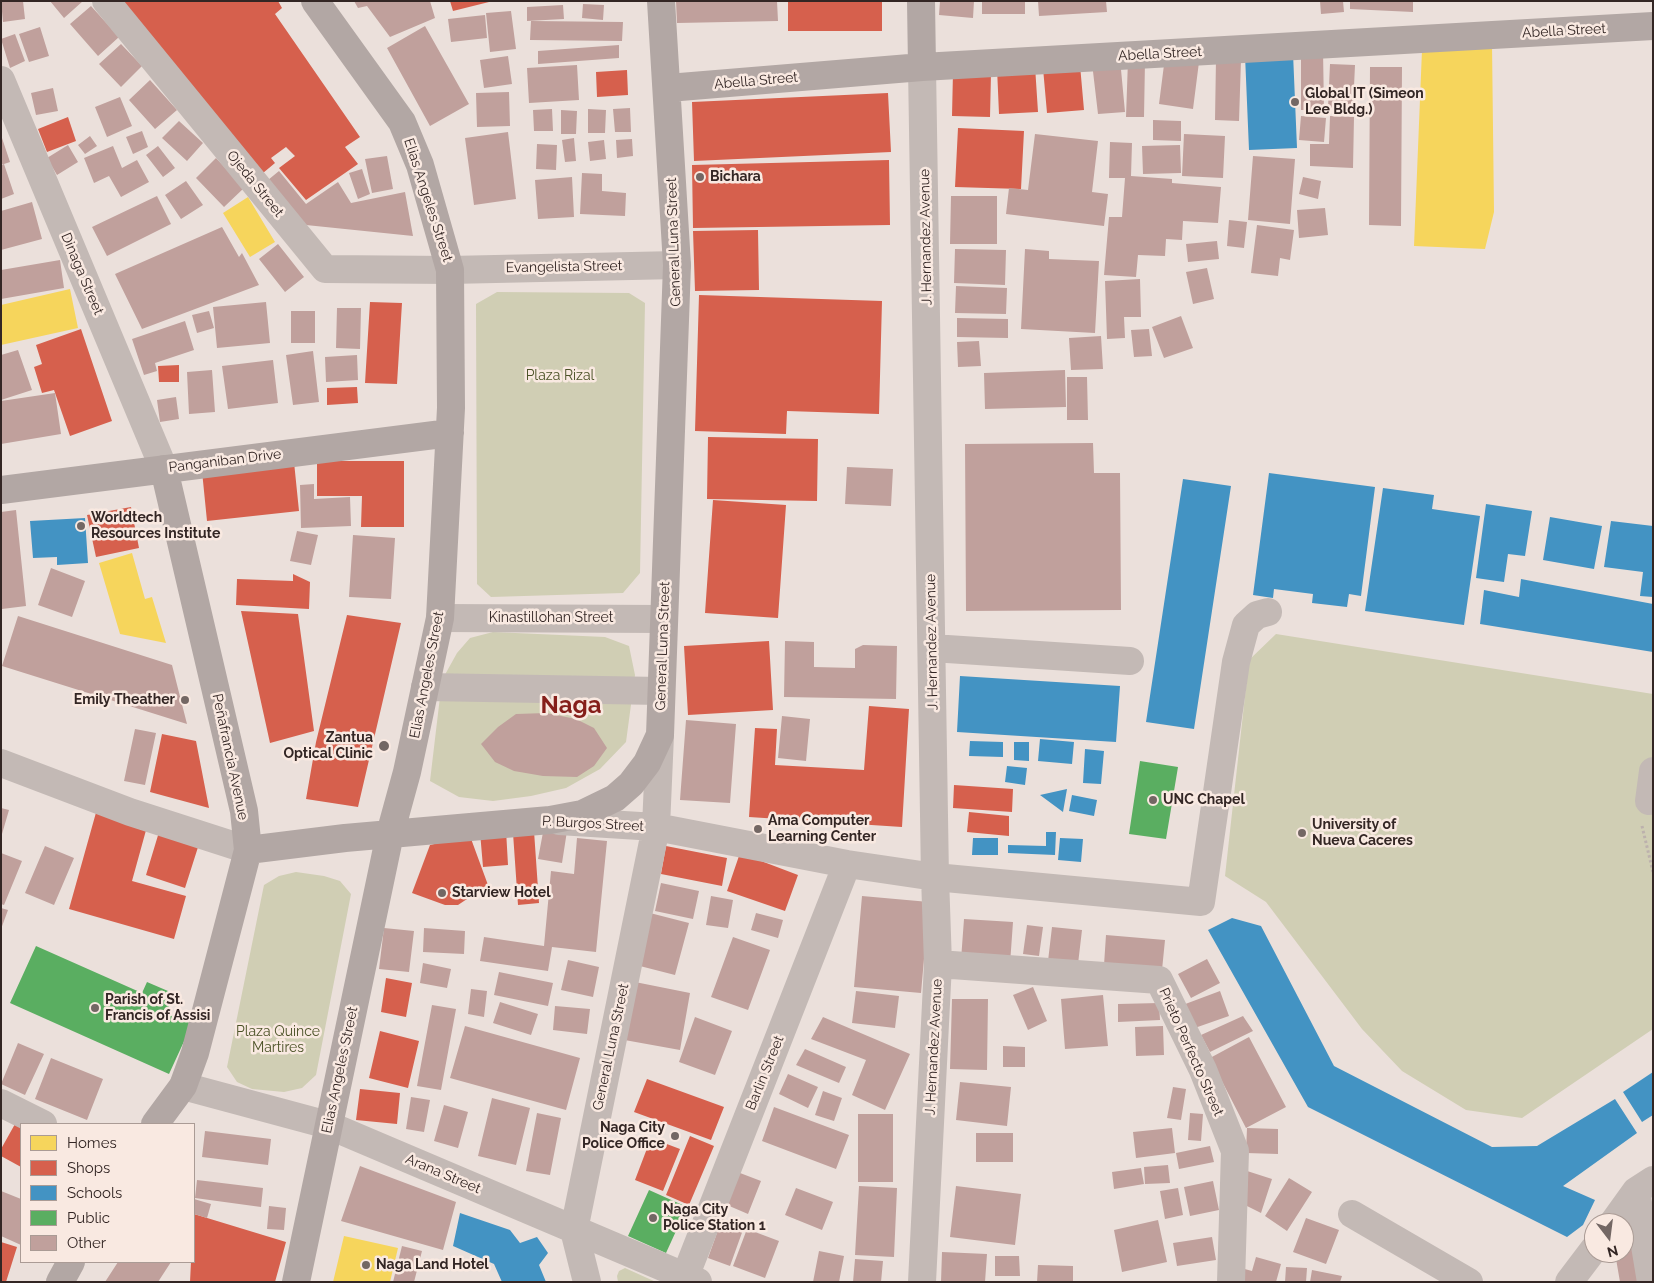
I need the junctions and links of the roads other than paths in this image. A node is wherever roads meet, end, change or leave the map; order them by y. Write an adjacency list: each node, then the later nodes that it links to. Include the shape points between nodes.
1 (106, 1): 10 (street, Ojeda Street, via 324,269)
2 (315, 1): 10 (main road, Elias Angeles Street, via 402,122 420,165)
3 (661, 1): 8 (main road, General Luna Street)
4 (921, 1): 6 (main road, J. Hernandez Avenue)
5 (1653, 26): 6 (main road, Abella Street)
6 (922, 67): 8 (main road, Abella Street); 17 (street, J. Hernandez Avenue)
7 (1, 80): 12 (street, Dinaga Street)
8 (668, 88): 9 (main road, General Luna Street)
9 (677, 265): 10 (street, Evangelista Street); 16 (main road, General Luna Street)
10 (450, 270): 11 (main road, Elias Angeles Street)
11 (450, 432): 12 (main road, Panganiban Drive); 15 (main road, Elias Angeles Street)
12 (164, 469): 13 (main road, Panganiban Drive); 28 (main road, Peñafrancia Avenue, via 244,811)
13 (1, 490)
14 (1268, 612): 30 (street, P. Burgos Street, via 1257,615 1246,625 1236,662 1201,902)
15 (440, 618): 16 (street, Kinastillohan Street); 19 (main road, Elias Angeles Street)
16 (663, 619): 20 (main road, General Luna Street)
17 (932, 648): 18 (street); 30 (street, J. Hernandez Avenue)
18 (1130, 661)
19 (425, 688): 20 (street); 27 (main road, Elias Angeles Street)
20 (661, 692): 21 (main road, General Luna Street)
21 (660, 735): 25 (main road, via 647,762 631,784 615,798 582,814); 26 (street, General Luna Street)
22 (1, 763): 28 (street, via 130,812)
23 (1653, 771): 24 (street)
24 (1646, 813)
25 (550, 820): 26 (street, P. Burgos Street); 27 (main road, P. Burgos Street)
26 (656, 826): 29 (street, P. Burgos Street); 40 (street, General Luna Street)
27 (390, 834): 28 (main road, P. Burgos Street); 36 (main road, Elias Angeles Street)
28 (248, 850): 32 (main road, Peñafrancia Avenue, via 195,1053)
29 (847, 864): 30 (street, P. Burgos Street); 43 (street, Barlin Street)
30 (935, 877): 31 (street, J. Hernandez Avenue)
31 (938, 964): 47 (street, J. Hernandez Avenue); 48 (street, Prieto Perfecto Street, via 1159,980 1202,1070 1235,1151)
32 (183, 1086): 35 (main road, Peñafrancia Avenue); 36 (street, Arana Street)
33 (1, 1104): 34 (street)
34 (41, 1123)
35 (157, 1123)
36 (328, 1125): 40 (street, Arana Street); 45 (main road, Elias Angeles Street)
37 (1645, 1186): 38 (street); 51 (street)
38 (1622, 1213)
39 (1352, 1214): 49 (street)
40 (574, 1230): 43 (street, Arana Street); 46 (street, General Luna Street)
41 (70, 1263): 44 (main road)
42 (1584, 1263): 50 (street)
43 (689, 1280)
44 (60, 1282)
45 (296, 1282)
46 (588, 1282)
47 (922, 1282)
48 (1231, 1282)
49 (1469, 1282)
50 (1569, 1282)
51 (1651, 1282)

